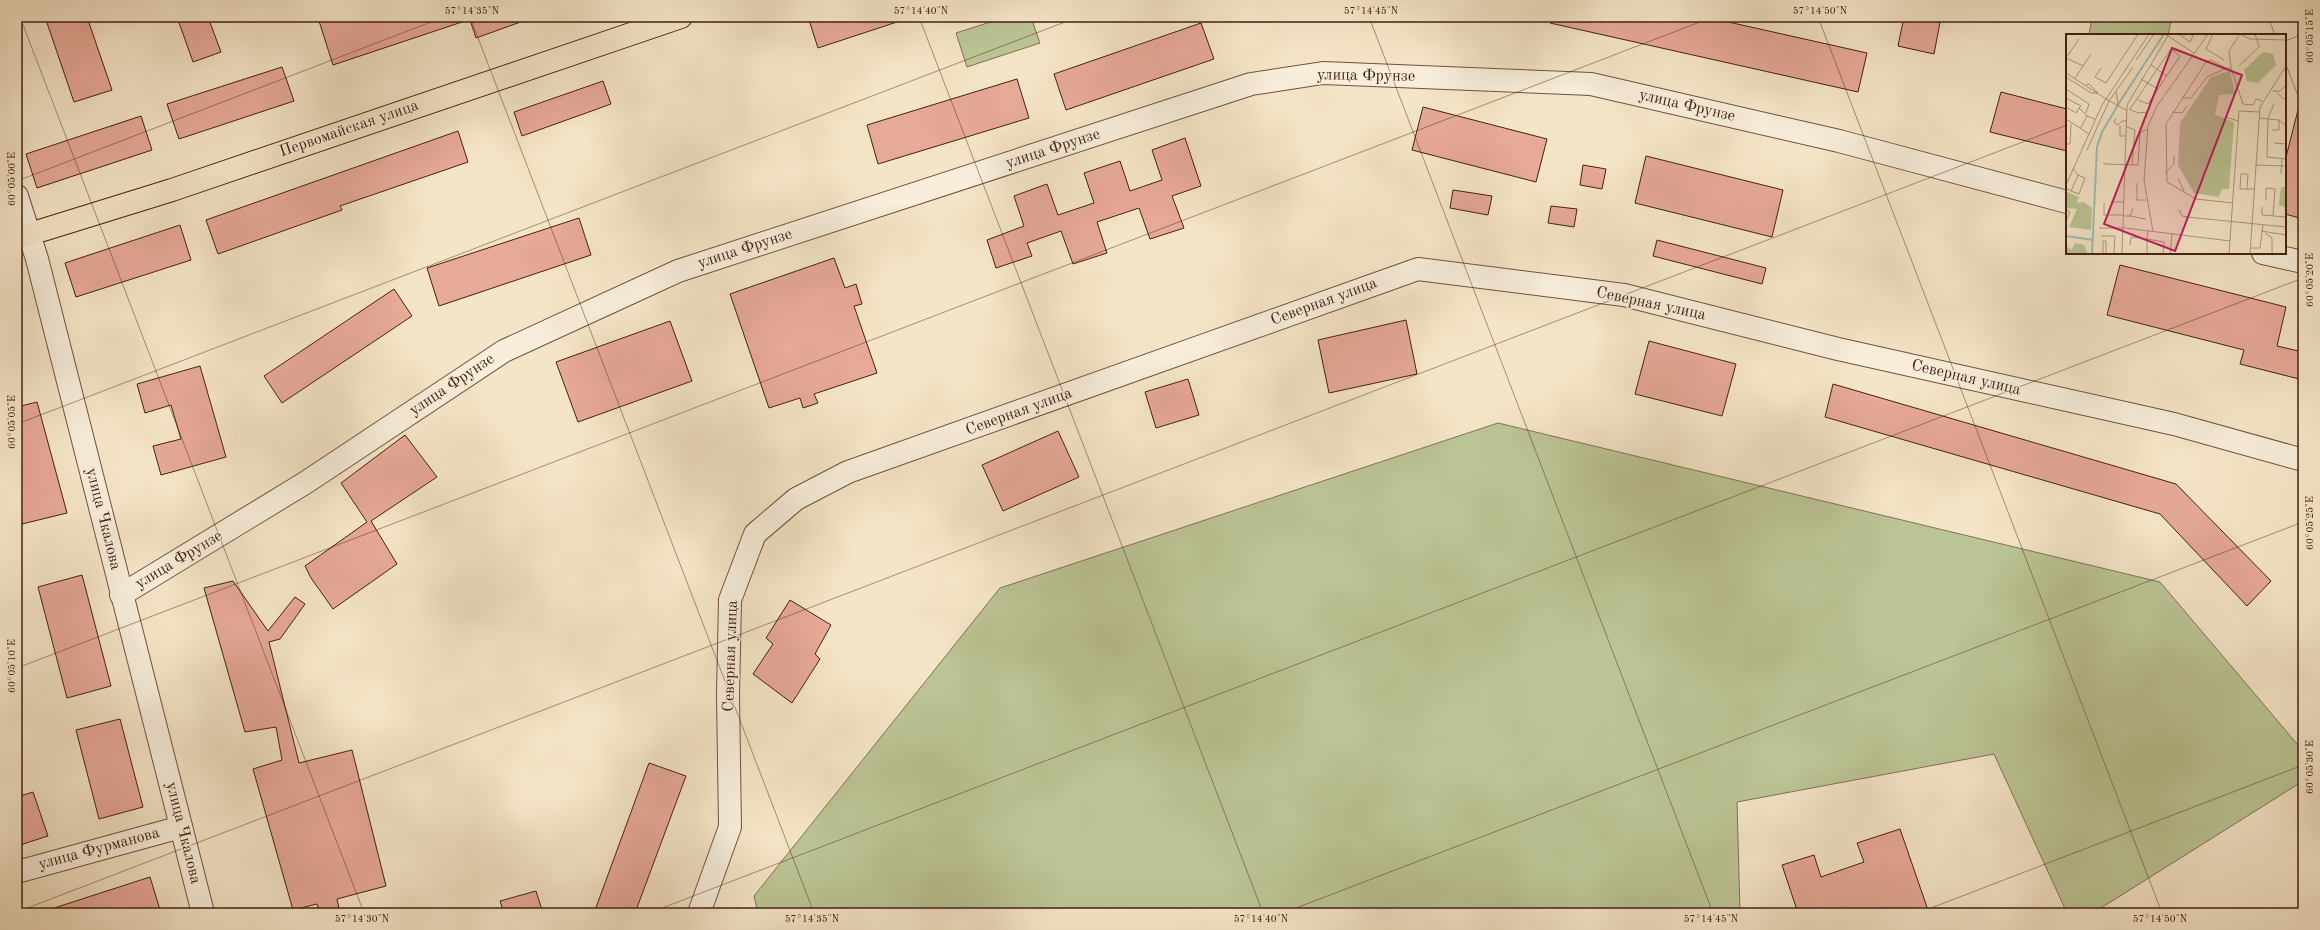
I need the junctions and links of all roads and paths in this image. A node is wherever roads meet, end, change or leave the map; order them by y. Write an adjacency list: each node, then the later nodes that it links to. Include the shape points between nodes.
1 (681, 17): 4 (main road, Первомайская улица, via 172,190)
2 (17, 196): 4 (street, улица Чкалова)
3 (2066, 202): 8 (street, улица Фрунзе, via 1839,141 1591,84 1323,73 1251,84 678,271 504,351 305,483)
4 (24, 236): 8 (street, улица Чкалова)
5 (2267, 254): 6 (street)
6 (2303, 262)
7 (2303, 460): 12 (street, Северная улица, via 2174,424 1838,349 1624,295 1418,269 848,472 796,499 755,534 730,600 730,827)
8 (121, 595): 9 (street, улица Чкалова)
9 (181, 827): 10 (street, улица Фурманова); 11 (street, улица Чкалова)
10 (17, 872)
11 (202, 913)
12 (699, 913)

